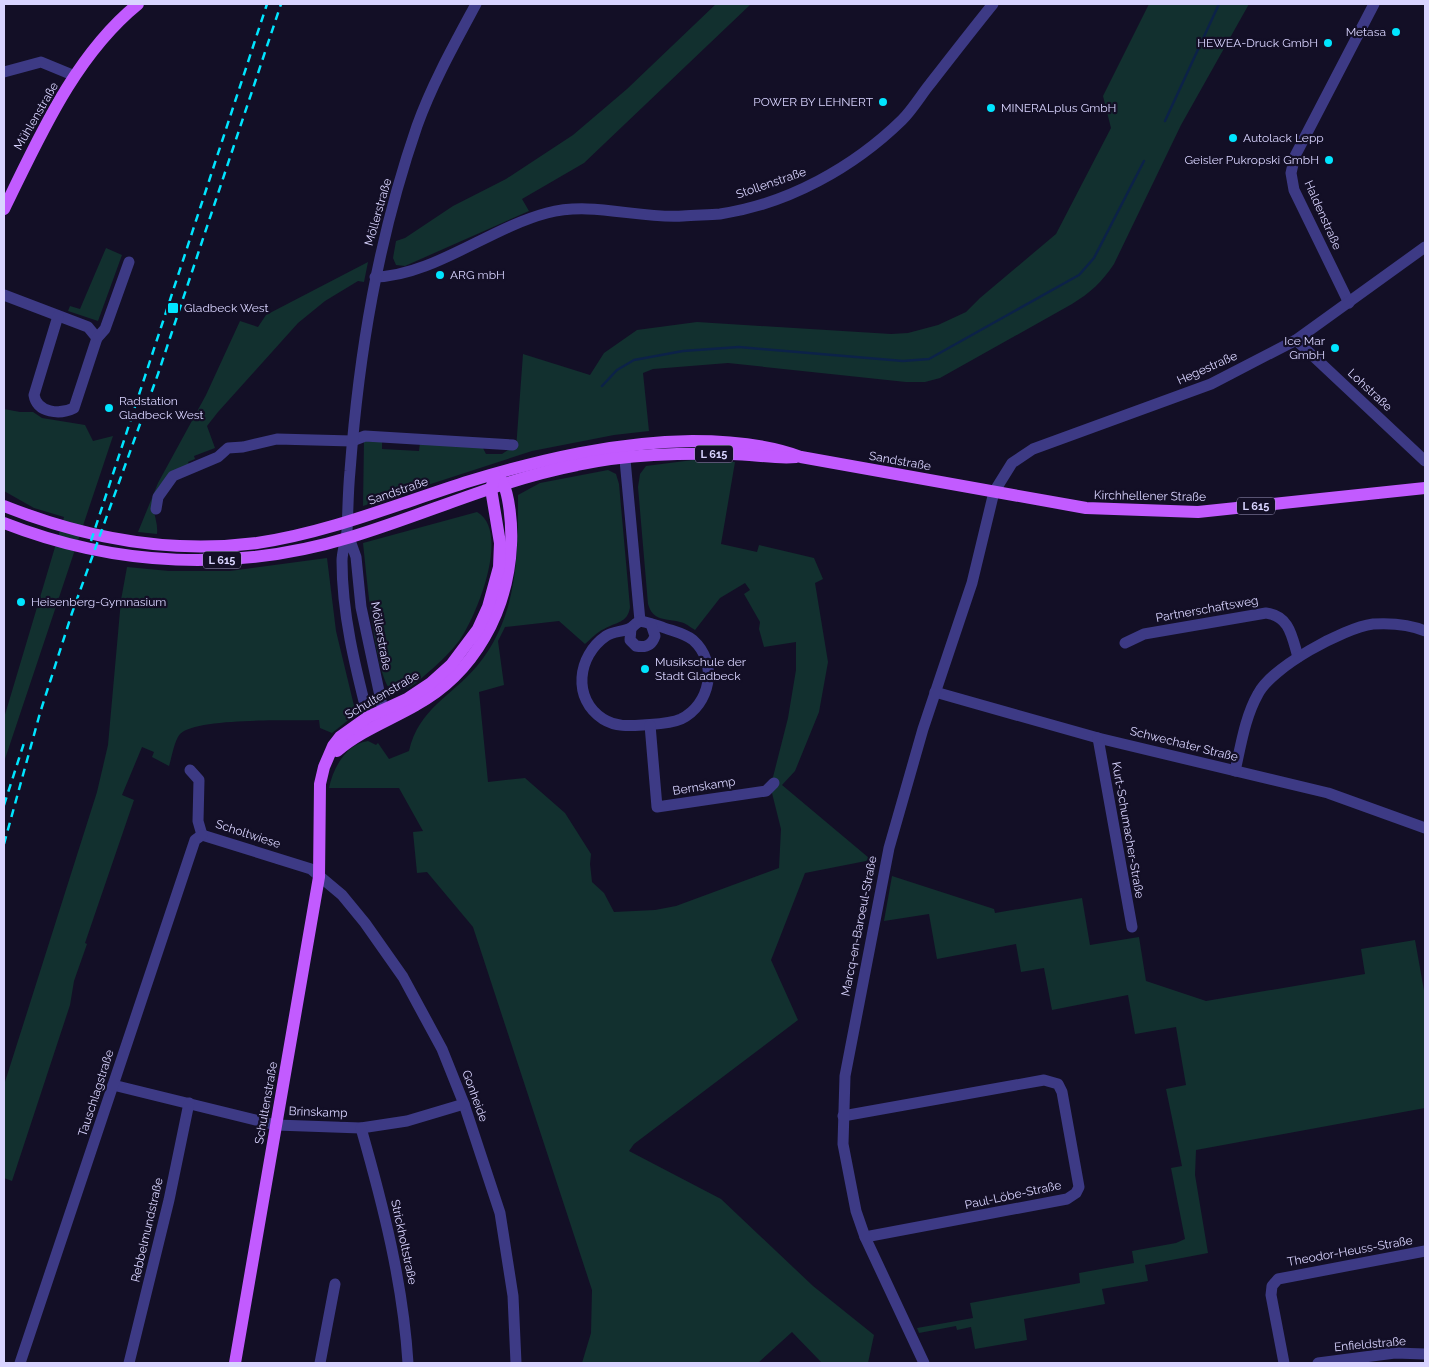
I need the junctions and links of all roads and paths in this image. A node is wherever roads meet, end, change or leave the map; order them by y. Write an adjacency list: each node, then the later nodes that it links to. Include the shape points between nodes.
1 (138, 4): 6 (main road, Mühlenstraße, via 108,32)
2 (476, 4): 12 (street, Möllerstraße, via 418,125 389,216)
3 (994, 4): 12 (street, Stollenstraße, via 903,119 864,153 821,180 792,193 757,206 720,214 677,216 592,209 548,212 411,271)
4 (1374, 4): 14 (street, Haldenstraße, via 1295,156 1291,174 1294,190)
5 (4, 72): 6 (street, via 41,62)
6 (75, 76): 7 (main road, Mühlenstraße, via 32,150)
7 (10, 198): 8 (main road, Mühlenstraße); 9 (main road, Mühlenstraße)
8 (4, 209)
9 (4, 221)
10 (1425, 247): 14 (street, Hegestraße)
11 (129, 262): 16 (street, via 105,329)
12 (375, 277): 18 (street, Möllerstraße)
13 (4, 294): 15 (street)
14 (1348, 303): 17 (street, Hegestraße)
15 (58, 316): 16 (street, via 88,328); 16 (street, via 34,395 41,408 64,413 74,408)
16 (97, 338)
17 (1296, 340): 23 (street, Lohstraße); 28 (street, Hegestraße, via 1211,384 1033,449 1012,463)
18 (352, 441): 19 (street, via 365,436); 30 (street, via 284,438 228,448 218,457 173,476 158,497); 32 (street, Möllerstraße)
19 (513, 445)
20 (624, 445): 21 (main road, Sandstraße / L 615, via 709,441 783,450); 22 (street); 24 (main road, Sandstraße / L 615, via 558,457)
21 (801, 457): 22 (main road, Sandstraße / L 615, via 782,459 687,453); 28 (main road, Sandstraße / L 615)
22 (626, 458): 25 (main road, Sandstraße / L 615, via 574,465); 33 (street)
23 (1425, 460)
24 (496, 475): 25 (main road); 27 (main road); 29 (main road, Sandstraße / L 615, via 376,513 257,543 196,546 111,538 68,529)
25 (505, 484): 27 (main road, Sandstraße / L 615); 39 (main road, Schultenstraße, via 511,536 510,566 504,592 484,640 464,667 430,697)
26 (1425, 488): 28 (main road, Kirchhellener Straße / L 615, via 1198,512 1086,508)
27 (490, 489): 31 (main road, Sandstraße / L 615, via 351,537 288,552 208,561 104,553); 38 (main road, Schultenstraße, via 500,543 499,567 478,629 451,665 431,683 407,700)
28 (994, 492): 37 (street, Marcq-en-Baroeul-Straße, via 970,590)
29 (4, 506)
30 (156, 509)
31 (4, 523)
32 (347, 532): 38 (street, Möllerstraße, via 356,557 361,607); 39 (street, Möllerstraße, via 342,559 346,613)
33 (641, 624): 40 (street, via 685,634 705,658 708,669 708,686 702,702 680,720); 40 (street, via 607,635 592,651 583,667 582,689 590,706 607,721 622,726)
34 (1425, 631): 36 (street, via 1415,626 1372,624)
35 (1125, 643): 36 (street, Partnerschaftsweg, via 1144,634 1266,613 1277,615 1288,625)
36 (1298, 657): 43 (street, via 1274,674 1258,693 1247,718)
37 (935, 692): 41 (street, Schwechater Straße); 52 (street, Marcq-en-Baroeul-Straße, via 889,848 845,1076)
38 (383, 710): 39 (main road, Schultenstraße)
39 (374, 721): 47 (main road, Schultenstraße, via 328,759 324,767 320,784)
40 (650, 725): 44 (street, Bernskamp, via 657,807 766,791)
41 (1098, 738): 43 (street, Schwechater Straße); 48 (street, Kurt-Schumacher-Straße)
42 (190, 770): 46 (street, Scholtwiese, via 198,780 198,821)
43 (1235, 770): 45 (street, Schwechater Straße, via 1328,793)
44 (774, 783)
45 (1425, 828)
46 (202, 835): 47 (street, Scholtwiese, via 311,870); 49 (street, Tauschlagstraße, via 195,840)
47 (319, 877): 51 (street, Gonheide, via 342,895 402,977 442,1048); 53 (main road, Schultenstraße)
48 (1132, 927)
49 (113, 1085): 50 (street, Brinskamp); 59 (street, Tauschlagstraße)
50 (189, 1103): 53 (street, Brinskamp); 60 (street, Rebbelmundstraße, via 163,1227)
51 (464, 1104): 54 (street, Brinskamp, via 407,1121); 64 (street, Gonheide, via 500,1213 513,1296)
52 (843, 1116): 55 (street, Marcq-en-Baroeul-Straße, via 846,1166); 55 (street, Paul-Löbe-Straße, via 1044,1080 1058,1084 1062,1092 1079,1187 1076,1193 1067,1199)
53 (276, 1124): 54 (street, Brinskamp); 61 (main road, Schultenstraße)
54 (361, 1128): 63 (street, Strickholtstraße, via 386,1217 397,1271)
55 (865, 1237): 65 (street, Marcq-en-Baroeul-Straße)
56 (1425, 1251): 66 (street, Theodor-Heuss-Straße, via 1278,1279 1271,1294)
57 (335, 1284): 62 (street)
58 (1425, 1354): 67 (street, Enfieldstraße, via 1395,1353)
59 (20, 1363)
60 (129, 1363)
61 (235, 1363)
62 (320, 1363)
63 (408, 1363)
64 (516, 1363)
65 (924, 1363)
66 (1284, 1363)
67 (1318, 1363)

